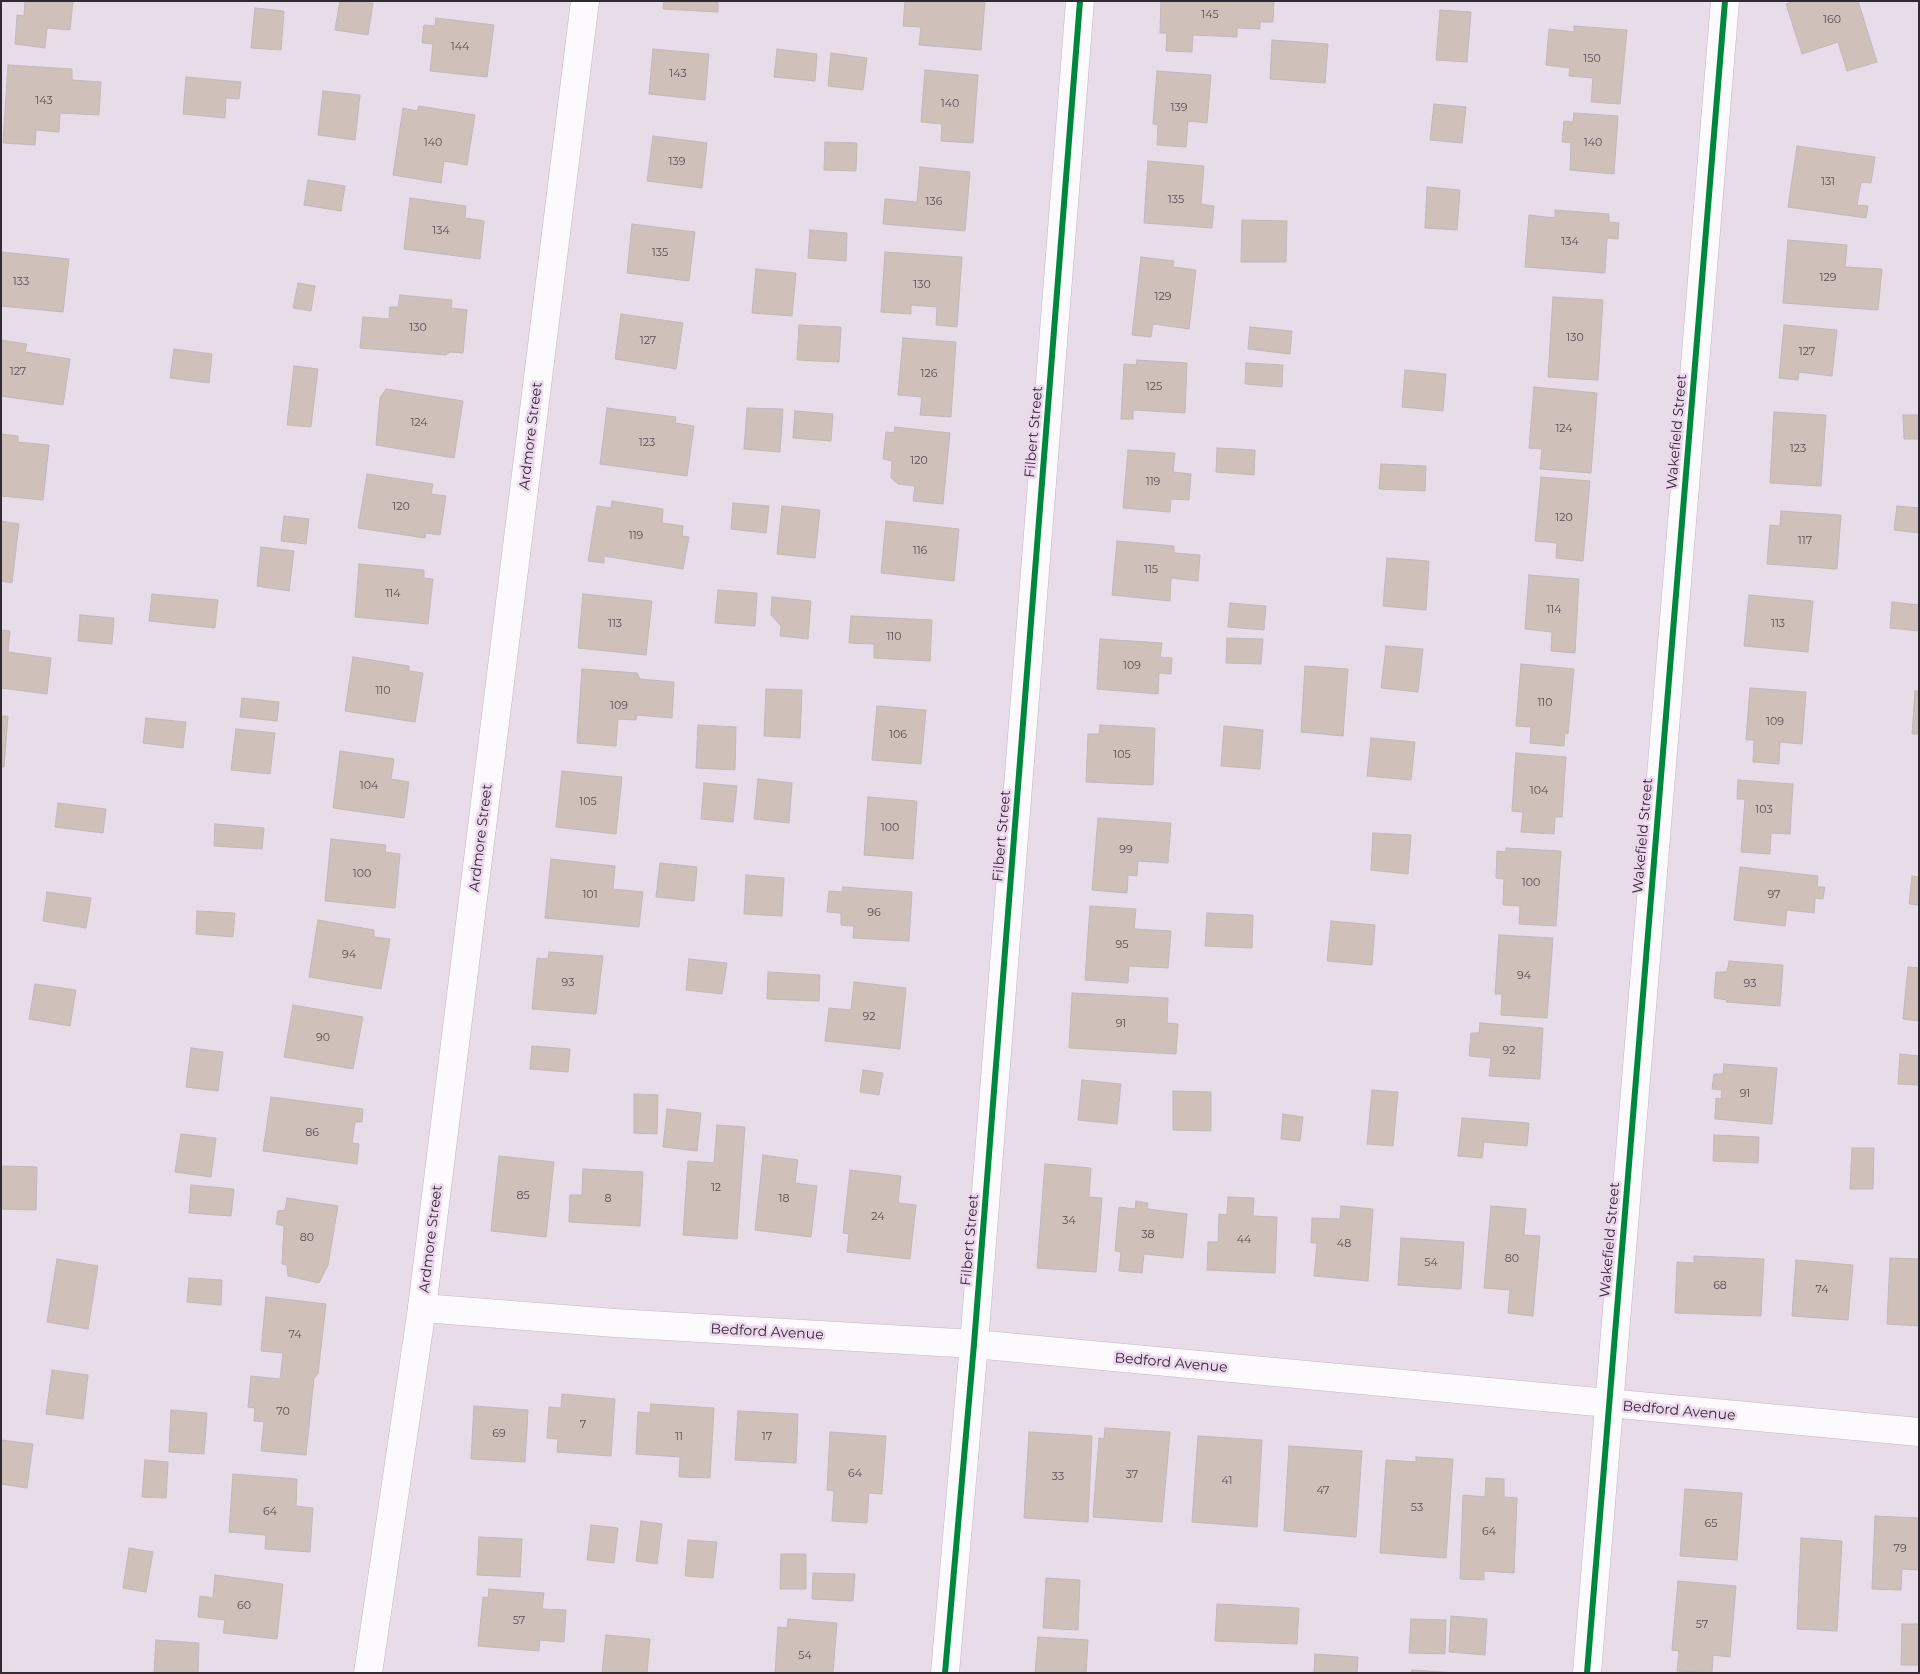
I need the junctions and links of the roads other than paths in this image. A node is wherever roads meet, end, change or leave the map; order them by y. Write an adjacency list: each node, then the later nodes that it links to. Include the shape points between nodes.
1 (585, 1): 4 (street, Ardmore Street)
2 (1080, 1): 5 (street, Filbert Street)
3 (1725, 1): 6 (street, Wakefield Street)
4 (422, 1308): 5 (street, Bedford Avenue); 8 (street, Ardmore Street)
5 (974, 1344): 6 (street, Bedford Avenue); 9 (street, Filbert Street)
6 (1609, 1404): 7 (street, Bedford Avenue); 10 (street, Wakefield Street)
7 (1919, 1432)
8 (368, 1673)
9 (946, 1673)
10 (1587, 1673)

